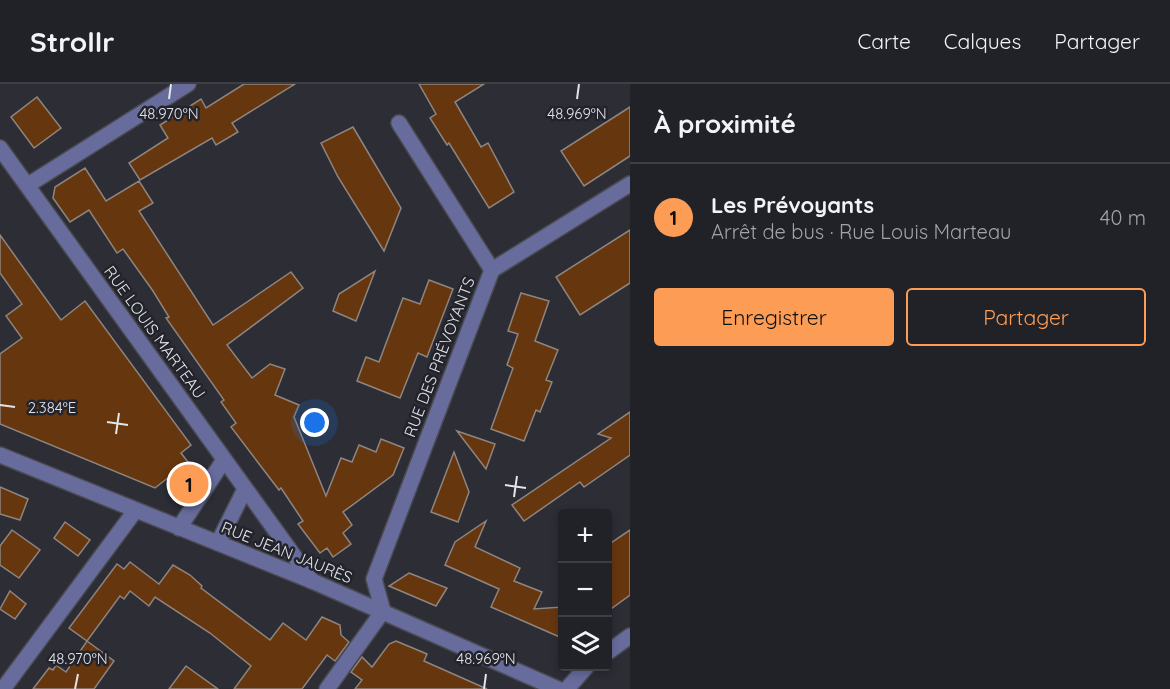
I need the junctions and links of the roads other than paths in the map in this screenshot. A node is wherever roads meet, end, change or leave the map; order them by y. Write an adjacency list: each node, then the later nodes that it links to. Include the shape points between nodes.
1 (188, 84): 5 (street)
2 (399, 123): 6 (street)
3 (0, 148): 5 (street, RUE LOUIS MARTEAU)
4 (630, 184): 6 (street, RUE DES PRÉVOYANTS)
5 (28, 185): 8 (street, RUE LOUIS MARTEAU)
6 (492, 270): 14 (street, RUE DES PRÉVOYANTS, via 374,579)
7 (0, 455): 10 (street, RUE JEAN JAURÈS)
8 (224, 460): 9 (street, RUE LOUIS MARTEAU); 11 (street)
9 (245, 489): 12 (street); 13 (street, RUE LOUIS MARTEAU)
10 (135, 511): 11 (street, RUE JEAN JAURÈS); 18 (street)
11 (179, 528): 12 (street, RUE JEAN JAURÈS)
12 (218, 543): 13 (street, RUE JEAN JAURÈS)
13 (312, 581): 14 (street, RUE JEAN JAURÈS)
14 (383, 611): 19 (street); 20 (street, RUE JEAN JAURÈS)
15 (630, 636): 16 (street)
16 (612, 649)
17 (583, 671): 21 (street)
18 (3, 689)
19 (327, 689)
20 (558, 689)
21 (567, 689)

